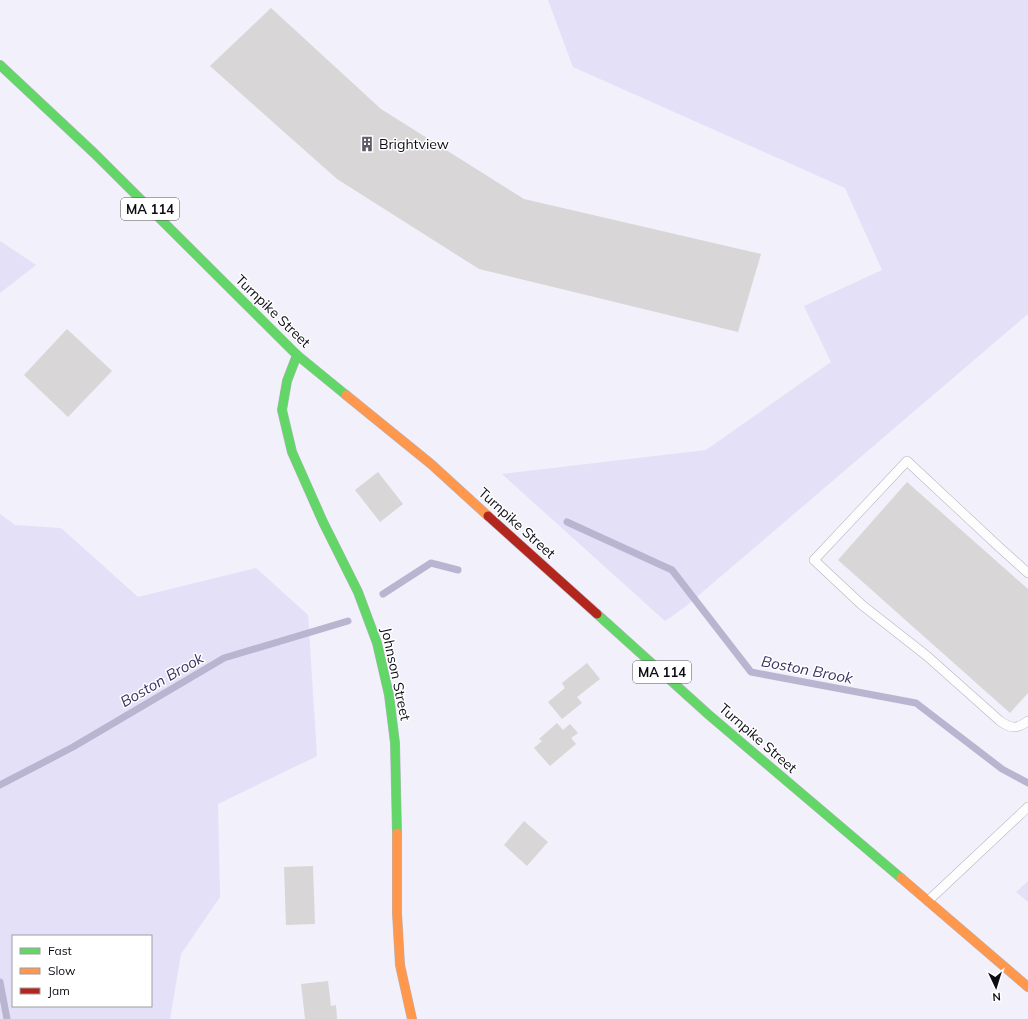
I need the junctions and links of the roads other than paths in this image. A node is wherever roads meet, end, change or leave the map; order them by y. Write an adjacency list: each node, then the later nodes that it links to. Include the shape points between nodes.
1 (0, 65): 2 (main road, Turnpike Street / MA 114, via 94,153)
2 (297, 355): 6 (main road, Turnpike Street / MA 114, via 431,464 709,715); 8 (main road, Johnson Street, via 287,381 282,410 292,452 358,592 377,643 389,696 395,743 400,965)
3 (1028, 573): 4 (lane, via 907,461 814,560 862,605 927,656 1000,721 1014,727 1020,727)
4 (1028, 721)
5 (1028, 807): 6 (lane)
6 (928, 902): 7 (main road, Turnpike Street / MA 114)
7 (1028, 987)
8 (412, 1019)

